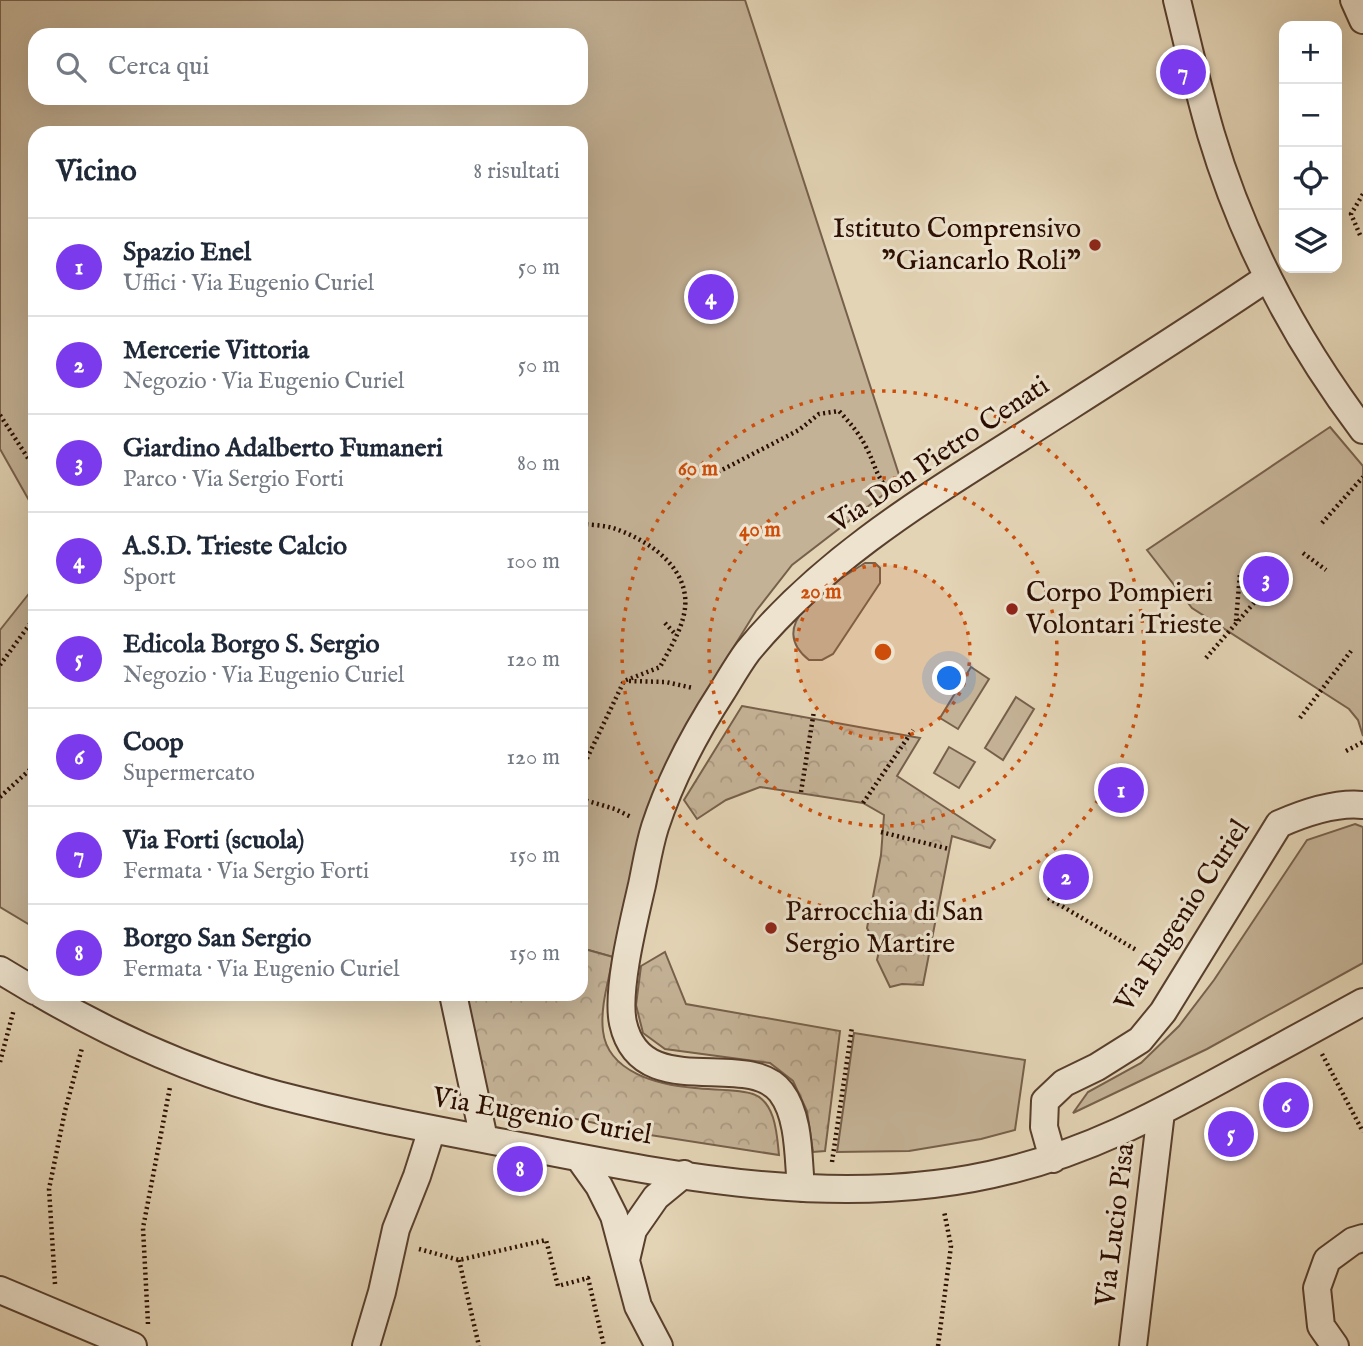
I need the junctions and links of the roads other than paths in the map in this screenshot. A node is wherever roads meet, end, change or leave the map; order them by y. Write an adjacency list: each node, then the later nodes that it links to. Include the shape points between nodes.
1 (1177, 0): 4 (street, via 1211,135)
2 (1354, 0): 3 (street)
3 (1363, 20)
4 (1267, 278): 5 (street, via 1322,374); 18 (street, Via Don Pietro Cenati, via 906,510 844,555 783,611 746,653 687,748 654,828 620,1008 624,1028 635,1052 661,1068 763,1077 780,1091 793,1114)
5 (1363, 430)
6 (1363, 805): 16 (street, Via Eugenio Curiel, via 1306,813 1279,824 1163,1012 1140,1040 1064,1083 1045,1101 1044,1127)
7 (0, 970): 8 (street)
8 (28, 987)
9 (53, 1001): 13 (street, Via Eugenio Curiel, via 90,1023 231,1080 277,1095)
10 (454, 1001): 14 (street)
11 (1363, 1002): 12 (street, Via Eugenio Curiel)
12 (1161, 1112): 16 (street, Via Eugenio Curiel); 25 (street, Via Lucio Pisa)
13 (432, 1129): 14 (street, Via Eugenio Curiel); 23 (street, via 393,1243)
14 (484, 1139): 15 (street, Via Eugenio Curiel)
15 (579, 1158): 17 (street, Via Eugenio Curiel); 20 (street, via 614,1216)
16 (1053, 1159): 18 (street, Via Eugenio Curiel, via 939,1183)
17 (684, 1174): 18 (street, Via Eugenio Curiel); 20 (street, via 656,1198 633,1230)
18 (801, 1188)
19 (1363, 1238): 26 (street, via 1327,1260 1317,1288 1321,1326)
20 (626, 1260): 24 (street, via 638,1306)
21 (0, 1290): 22 (street, via 58,1315)
22 (141, 1339)
23 (366, 1346)
24 (659, 1346)
25 (1133, 1346)
26 (1335, 1346)

